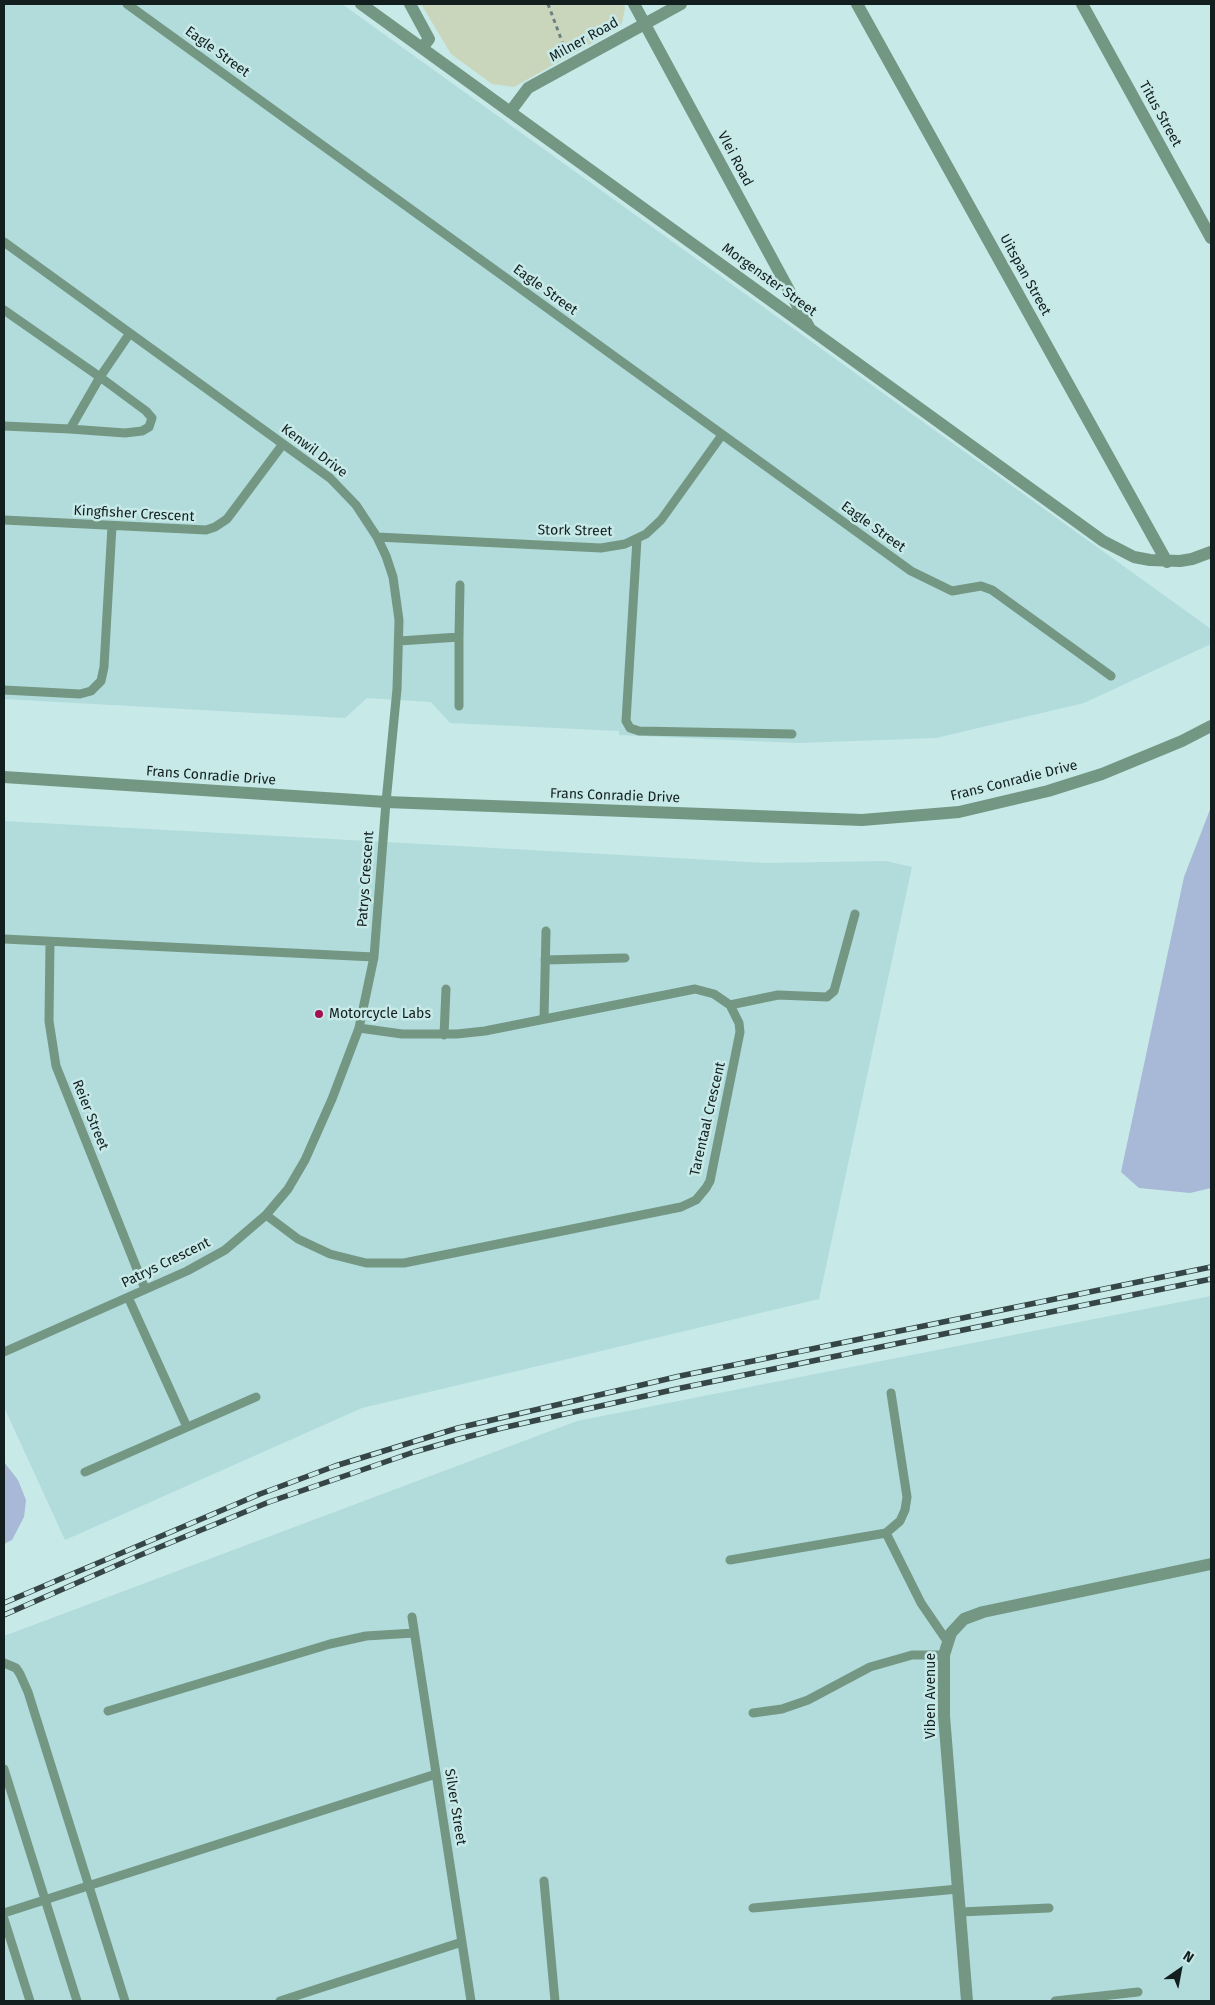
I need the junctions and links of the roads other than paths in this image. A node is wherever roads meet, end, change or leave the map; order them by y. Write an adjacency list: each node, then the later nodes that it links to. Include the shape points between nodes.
1 (127, 4): 19 (lane, Eagle Street)
2 (361, 4): 9 (street, Morgenster Street)
3 (410, 4): 9 (street, via 429,39)
4 (634, 4): 8 (street, Vlei Road)
5 (681, 4): 8 (street, Milner Road)
6 (857, 4): 26 (street, Uitspan Street)
7 (1082, 4): 11 (street, Titus Street)
8 (645, 24): 10 (street, Milner Road, via 528,88); 14 (street, Vlei Road)
9 (422, 48): 10 (street, Morgenster Street)
10 (510, 112): 14 (street, Morgenster Street)
11 (1211, 238)
12 (4, 242): 15 (lane, Kenwil Drive)
13 (4, 310): 16 (lane)
14 (810, 329): 26 (street, Morgenster Street, via 1103,541 1134,557)
15 (130, 332): 16 (lane); 20 (lane, Kenwil Drive)
16 (100, 376): 18 (lane); 18 (lane, via 150,414 151,423 146,430 125,433)
17 (4, 426): 18 (lane)
18 (70, 429)
19 (722, 435): 24 (lane, Stork Street, via 661,520); 30 (lane, Eagle Street, via 911,571 952,591 981,586 992,590)
20 (283, 444): 22 (lane, Kingfisher Crescent, via 233,512 214,528 197,531); 23 (lane, Kenwil Drive, via 344,491 368,520)
21 (4, 520): 22 (lane, Kingfisher Crescent)
22 (112, 526): 31 (lane, via 101,681 91,691 80,694)
23 (377, 537): 24 (lane, Stork Street, via 601,548); 29 (lane, Kenwil Drive, via 386,556 397,598)
24 (637, 539): 34 (lane, via 626,720 630,728 638,731)
25 (1211, 552): 26 (street, Morgenster Street, via 1192,559)
26 (1167, 562)
27 (460, 584): 28 (lane)
28 (459, 637): 29 (lane); 32 (lane)
29 (399, 641): 36 (lane, Kenwil Drive)
30 (1111, 676)
31 (4, 690)
32 (459, 706)
33 (1211, 726): 36 (street, Frans Conradie Drive, via 1102,774 1048,791 959,812 862,820)
34 (792, 734)
35 (4, 777): 36 (street, Frans Conradie Drive)
36 (386, 802): 41 (lane, Patrys Crescent)
37 (855, 914): 45 (lane, via 834,991 827,997 778,995)
38 (546, 931): 43 (lane)
39 (4, 939): 40 (lane)
40 (50, 942): 41 (lane); 50 (lane, Reier Street, via 49,1021 56,1066)
41 (374, 957): 47 (lane, Patrys Crescent)
42 (625, 958): 43 (lane)
43 (545, 960): 46 (lane)
44 (446, 990): 48 (lane)
45 (730, 1005): 46 (lane, via 714,994 695,989); 49 (lane, Tarentaal Crescent, via 739,1023 740,1042 710,1181 702,1194 688,1204 423,1261 385,1264 347,1259 314,1247)
46 (544, 1019): 48 (lane, via 485,1031)
47 (359, 1028): 48 (lane); 49 (lane, Patrys Crescent, via 305,1160 288,1189)
48 (444, 1035)
49 (266, 1215): 50 (lane, Patrys Crescent, via 225,1250)
50 (145, 1289): 51 (lane, Patrys Crescent)
51 (128, 1297): 52 (lane, Patrys Crescent); 55 (lane)
52 (4, 1352)
53 (890, 1393): 57 (lane, via 907,1498 900,1521)
54 (256, 1396): 55 (lane)
55 (187, 1427): 56 (lane)
56 (85, 1472)
57 (886, 1534): 58 (lane); 62 (lane, via 920,1603)
58 (730, 1560)
59 (1211, 1564): 62 (street, Viben Avenue, via 973,1614 956,1626)
60 (412, 1618): 61 (lane, Silver Street)
61 (414, 1633): 65 (lane, via 366,1636 330,1644); 68 (lane, Silver Street)
62 (947, 1641): 63 (street, Viben Avenue)
63 (944, 1655): 66 (lane, via 912,1654 870,1667 808,1700); 71 (street, Viben Avenue, via 944,1716)
64 (4, 1663): 70 (lane, via 16,1668 28,1692)
65 (108, 1711)
66 (753, 1714)
67 (4, 1769): 72 (lane)
68 (436, 1774): 70 (lane); 78 (lane, Silver Street)
69 (544, 1881): 85 (lane)
70 (88, 1886): 72 (lane); 82 (lane)
71 (958, 1889): 73 (lane); 75 (street, Viben Avenue)
72 (44, 1900): 76 (lane); 81 (lane)
73 (753, 1908)
74 (1049, 1908): 75 (lane)
75 (960, 1912): 86 (street, Viben Avenue)
76 (4, 1913)
77 (4, 1919): 80 (lane)
78 (462, 1942): 83 (lane); 84 (lane, Silver Street)
79 (1138, 1992): 87 (lane)
80 (30, 2001)
81 (77, 2001)
82 (124, 2001)
83 (280, 2001)
84 (471, 2001)
85 (555, 2001)
86 (968, 2001)
87 (1055, 2001)

